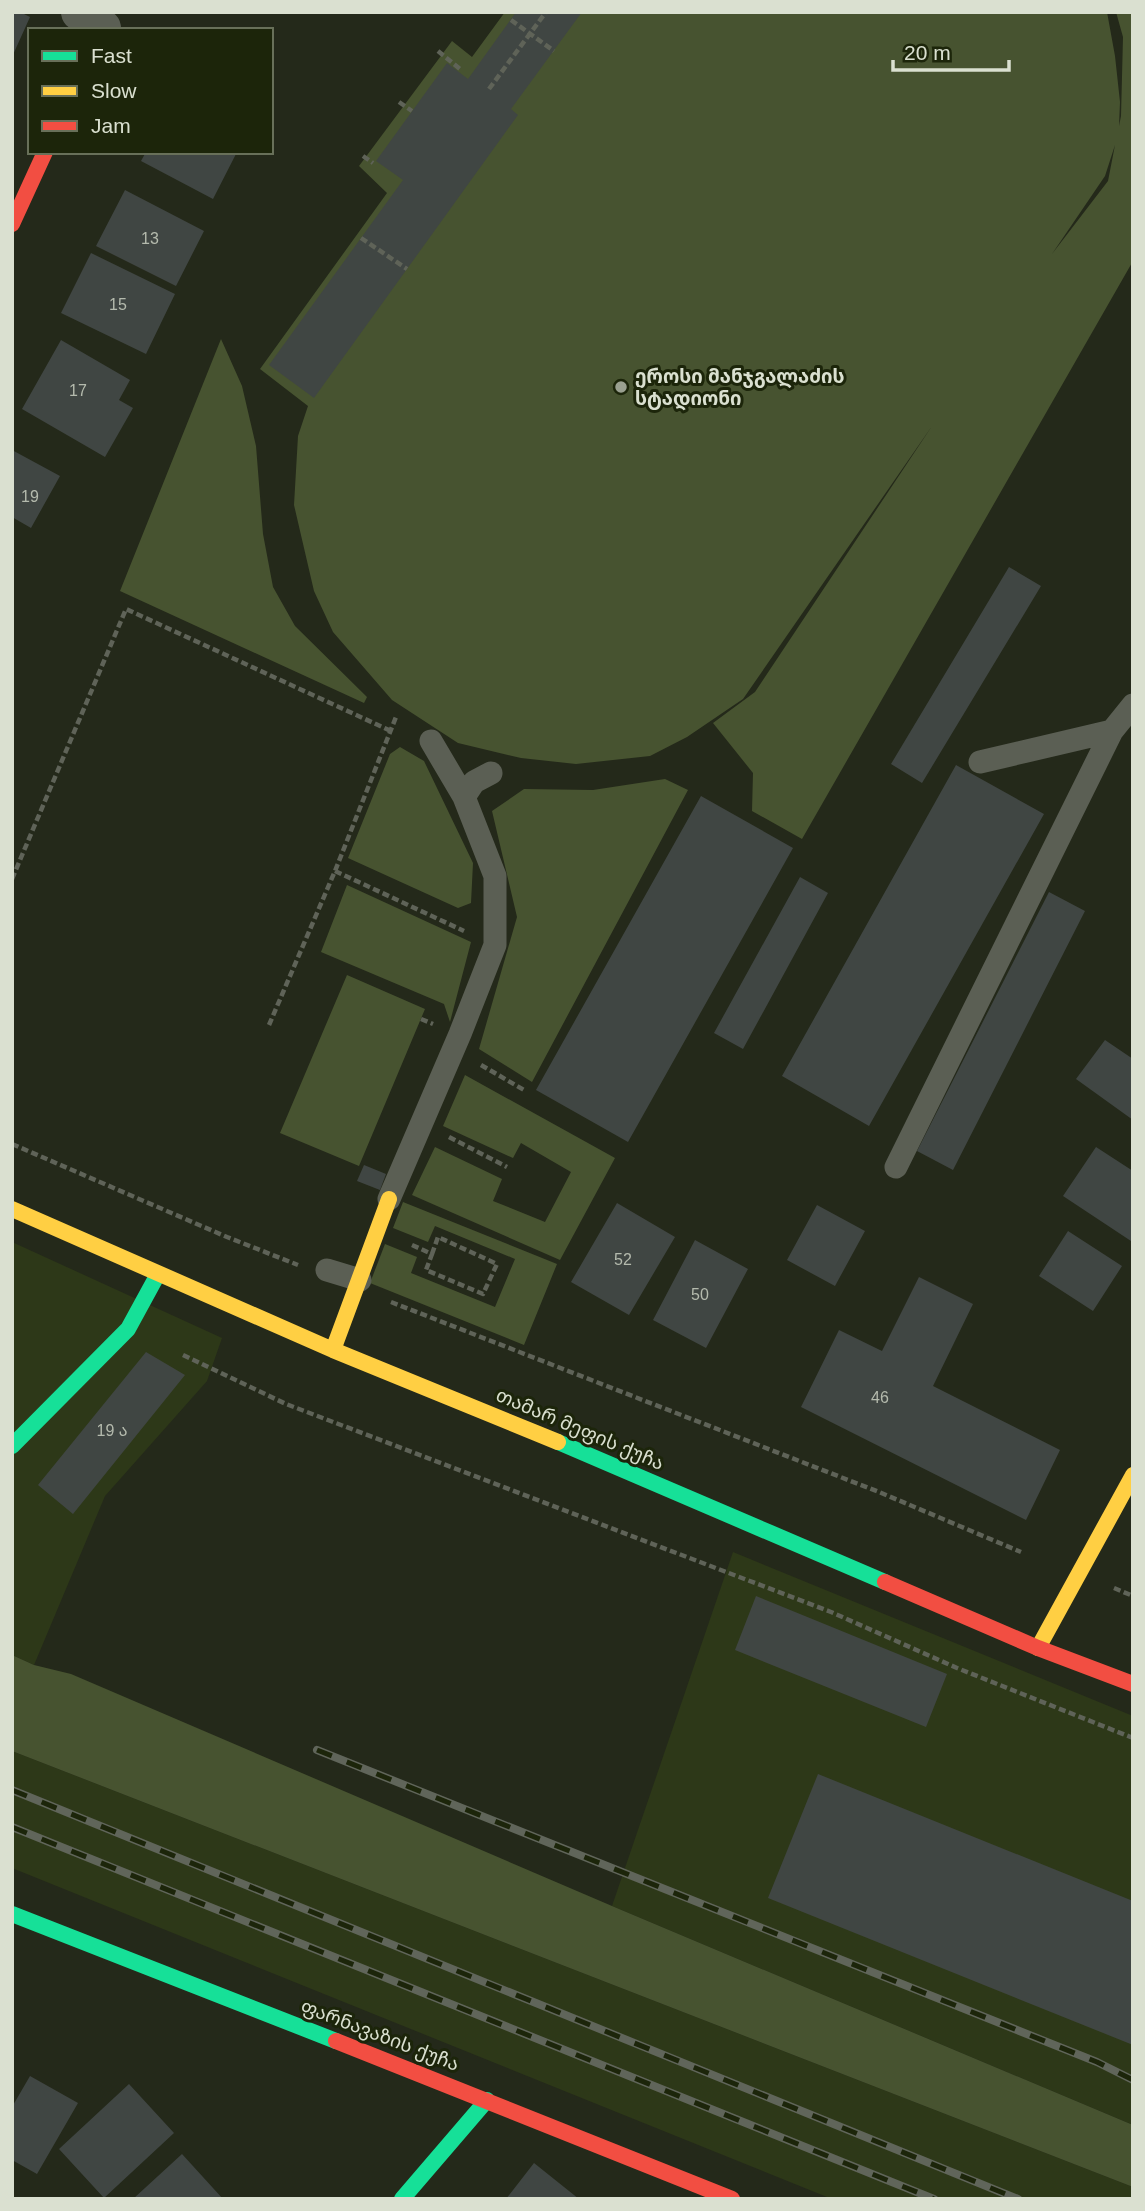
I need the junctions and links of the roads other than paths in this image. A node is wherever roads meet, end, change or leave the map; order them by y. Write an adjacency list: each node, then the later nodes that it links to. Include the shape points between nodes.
1 (44, 154): 2 (street)
2 (12, 225)
3 (1133, 705): 4 (lane)
4 (1112, 731): 6 (lane); 9 (lane)
5 (431, 741): 8 (lane)
6 (980, 762)
7 (491, 773): 8 (lane, via 474,782)
8 (464, 797): 10 (lane, via 495,876 495,944)
9 (896, 1167)
10 (390, 1199): 14 (street)
11 (12, 1209): 13 (street, თამარ მეფის ქუჩა)
12 (327, 1270): 14 (lane)
13 (158, 1274): 15 (street, თამარ მეფის ქუჩა); 16 (street, via 128,1329)
14 (359, 1284): 15 (street)
15 (333, 1350): 18 (street, თამარ მეფის ქუჩა, via 626,1470)
16 (12, 1446)
17 (1133, 1475): 18 (street)
18 (1038, 1648): 19 (street, თამარ მეფის ქუჩა)
19 (1133, 1684)
20 (12, 1914): 21 (street, ფარნავაზის ქუჩა)
21 (487, 2100): 22 (street); 23 (street, ფარნავაზის ქუჩა)
22 (402, 2199)
23 (732, 2199)

